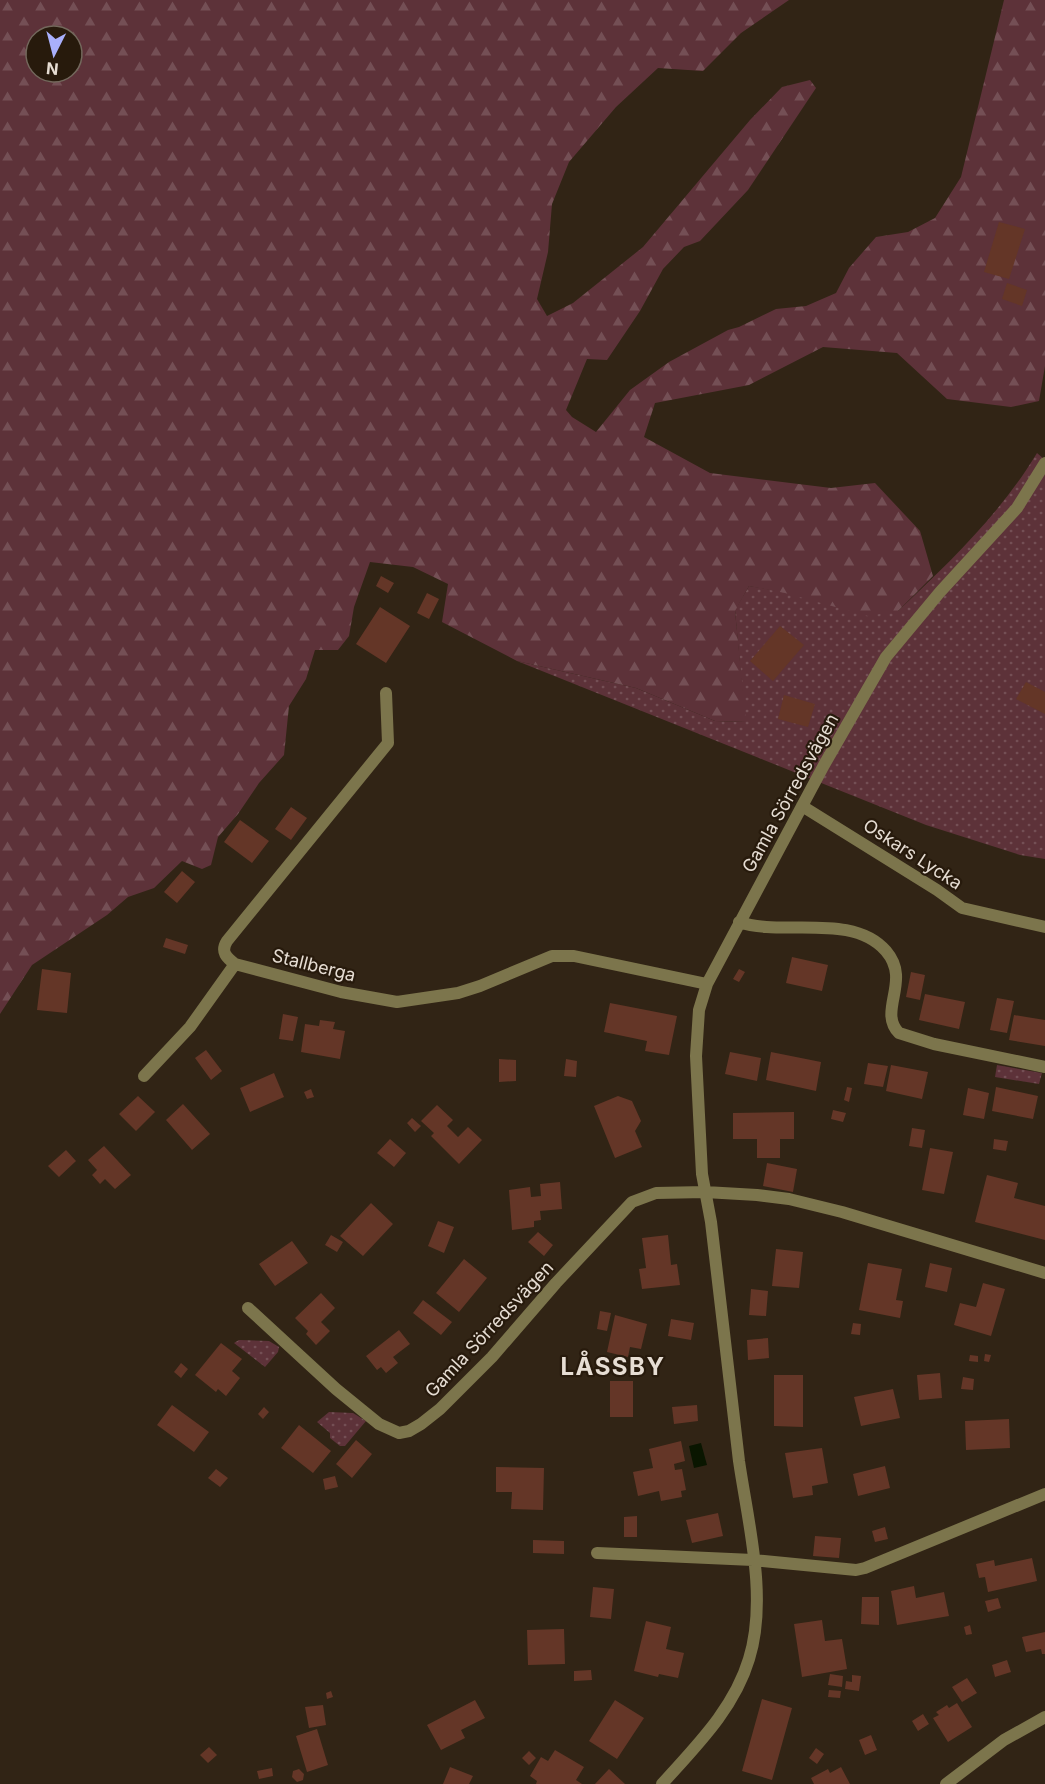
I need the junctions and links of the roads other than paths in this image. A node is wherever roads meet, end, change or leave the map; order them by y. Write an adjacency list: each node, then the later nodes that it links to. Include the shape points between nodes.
1 (1045, 464): 3 (street, Gamla Sörredsvägen, via 1017,508 886,657)
2 (386, 693): 6 (street, via 388,743 227,941 224,953)
3 (802, 806): 4 (street, Gamla Sörredsvägen); 5 (street, Oskars Lycka, via 962,908)
4 (739, 922): 7 (street, Gamla Sörredsvägen); 8 (street, via 752,927 845,930 866,936 879,943 897,969 892,1012 899,1033)
5 (1045, 927)
6 (235, 964): 7 (street, Stallberga, via 341,992 397,1002 458,993 552,956 574,956); 9 (street, via 189,1027)
7 (707, 984): 10 (street, Gamla Sörredsvägen, via 699,1010 696,1056)
8 (1045, 1067)
9 (144, 1076)
10 (705, 1192): 11 (street, Gamla Sörredsvägen, via 757,1195 821,1207); 12 (street, Gamla Sörredsvägen, via 656,1193 632,1202 492,1358 440,1409 404,1433 379,1424); 15 (street, Gamla Sörredsvägen)
11 (1045, 1273)
12 (248, 1308)
13 (1045, 1494): 15 (street, via 865,1568)
14 (597, 1553): 15 (street)
15 (753, 1560): 17 (street, Gamla Sörredsvägen, via 756,1629 742,1678 705,1737)
16 (1045, 1717): 18 (street, via 1004,1740)
17 (662, 1784)
18 (946, 1784)

